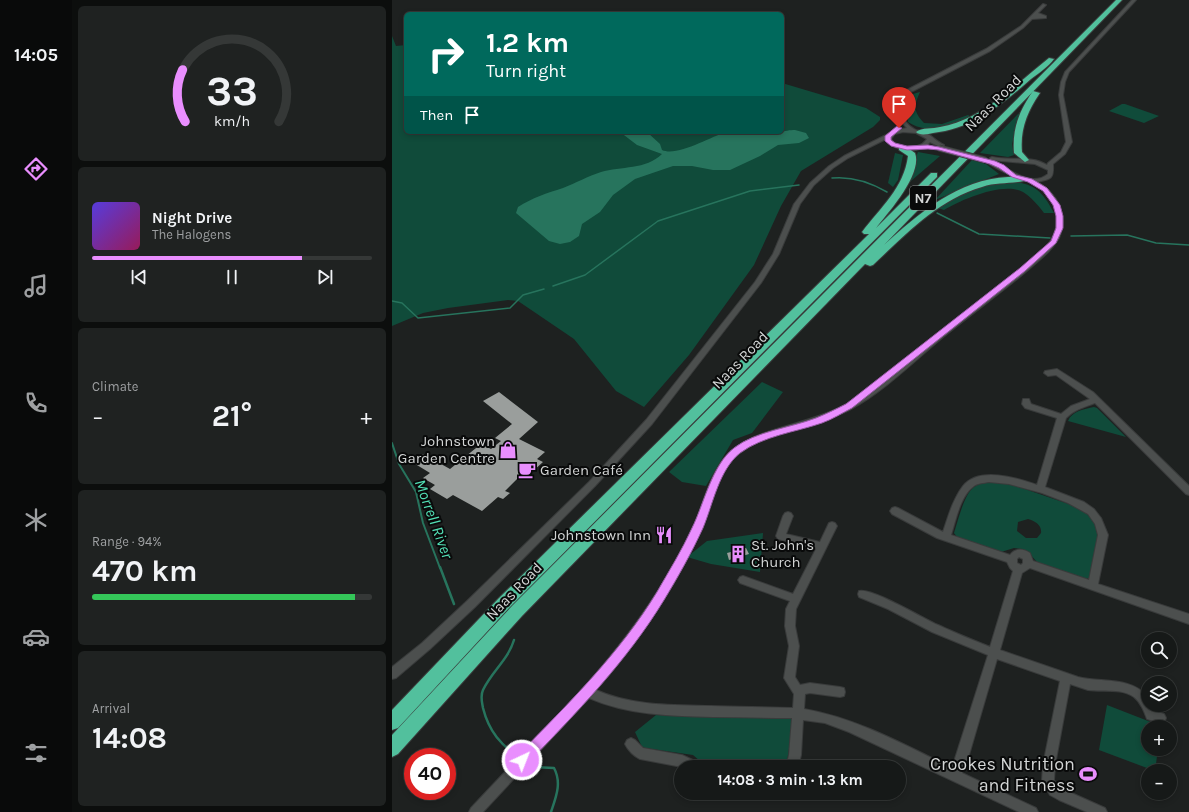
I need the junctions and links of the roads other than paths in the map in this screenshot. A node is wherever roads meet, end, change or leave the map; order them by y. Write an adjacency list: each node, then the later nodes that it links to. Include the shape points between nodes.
1 (1109, 0): 6 (highway, Naas Road / N7)
2 (1119, 0): 5 (highway, Naas Road / N7)
3 (1134, 0): 18 (street, via 1067,72 1061,95 1069,142)
4 (1044, 6): 7 (street, via 1003,40 975,58 905,93 899,102)
5 (1084, 37): 20 (highway, N7, via 1053,72 1024,111 1017,144 1020,156); 26 (highway, Naas Road / N7)
6 (1051, 59): 10 (highway, N7, via 984,113 947,129); 26 (highway, Naas Road / N7)
7 (903, 123): 8 (street); 9 (street)
8 (912, 130): 9 (street); 10 (street)
9 (895, 132): 11 (street)
10 (920, 132): 12 (street)
11 (888, 136): 13 (street, via 888,141); 14 (street)
12 (929, 140): 15 (street); 16 (street)
13 (893, 145): 14 (street); 17 (street)
14 (866, 146): 46 (street, via 831,167 804,194 797,204 776,254 758,283 649,422 592,484 492,583 426,646)
15 (920, 147): 16 (street); 17 (street)
16 (941, 147): 19 (street, bridge)
17 (902, 148): 26 (highway, N7, via 912,155 903,184 844,259)
18 (1058, 157): 20 (street); 21 (street, via 1050,164)
19 (986, 159): 20 (street); 22 (street)
20 (1025, 161): 21 (street, via 1042,164); 22 (street, via 1010,164)
21 (1050, 169): 23 (street, via 1051,174)
22 (1007, 170): 24 (street)
23 (1046, 178): 24 (street); 25 (street)
24 (1026, 180): 25 (street); 26 (highway, N7, via 1002,178 986,182 931,210 908,228 793,336)
25 (1045, 189): 49 (street, via 1056,205 1060,228 1054,242 1040,256 849,406 820,420 754,441 729,458 697,529 661,596 625,648)
26 (756, 359): 53 (highway, Naas Road / N7, via 504,603); 55 (highway, Naas Road / N7, via 517,611)
27 (1048, 373): 28 (street, via 1057,372)
28 (1096, 400): 30 (street, via 1074,407); 32 (street)
29 (1026, 401): 30 (street, via 1028,406)
30 (1062, 417): 31 (street)
31 (1040, 490): 36 (street, via 1002,479 990,479 971,485 964,490); 41 (street, via 1081,505 1089,510 1102,528 1103,535)
32 (1189, 492)
33 (895, 511): 36 (street, via 916,524)
34 (788, 516): 37 (street, via 781,536)
35 (832, 526): 37 (street)
36 (946, 537): 38 (street)
37 (822, 546): 43 (street)
38 (1011, 559): 39 (street, via 1013,564); 39 (street, via 1014,555 1021,554 1028,559)
39 (1024, 566): 41 (street); 45 (street)
40 (743, 580): 43 (street)
41 (1093, 586): 44 (street)
42 (863, 594): 45 (street, via 896,607 942,632)
43 (795, 599): 48 (street, via 790,618 794,646 789,678)
44 (1189, 619)
45 (994, 652): 47 (street); 58 (street)
46 (392, 674)
47 (1066, 678): 52 (street, via 1084,684 1119,685 1135,690 1142,697 1151,715); 61 (street, via 1048,781 1054,791)
48 (799, 690): 50 (street, via 810,688); 51 (street)
49 (588, 692): 51 (street, via 606,700 636,706 683,711); 59 (street)
50 (840, 692)
51 (799, 714): 57 (street); 58 (street, via 826,718 851,727)
52 (1160, 718)
53 (392, 722)
54 (632, 744): 56 (street, via 640,753)
55 (392, 748)
56 (677, 760)
57 (793, 760)
58 (955, 776): 60 (street)
59 (475, 812)
60 (1032, 812)
61 (1101, 812)

